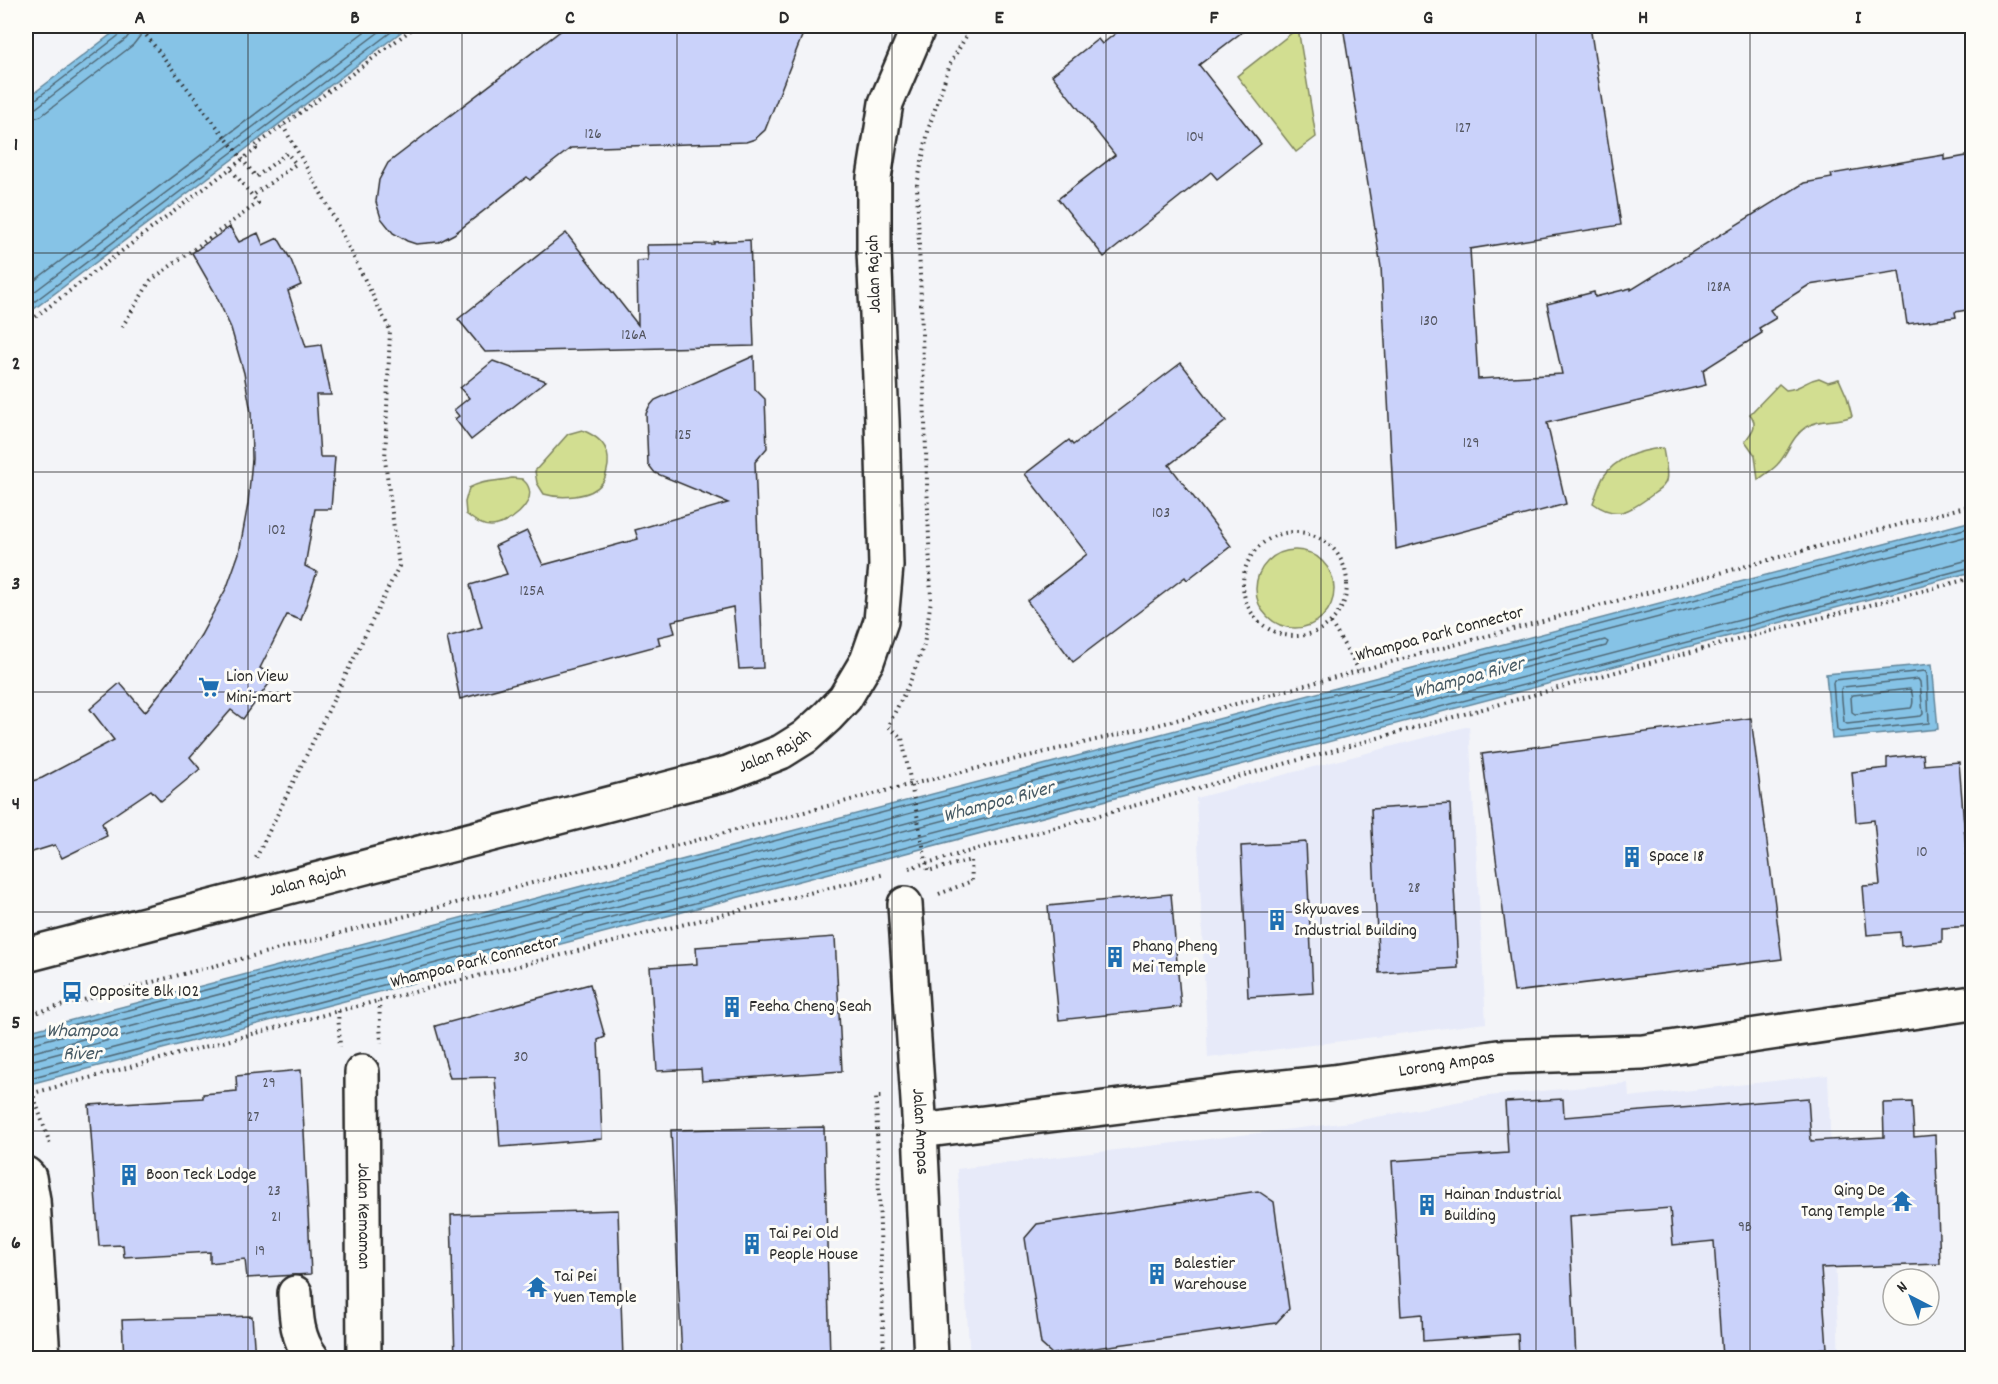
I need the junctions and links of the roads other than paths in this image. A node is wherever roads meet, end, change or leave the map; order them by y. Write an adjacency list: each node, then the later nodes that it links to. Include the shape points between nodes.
1 (919, 26): 3 (street, Jalan Rajah, via 886,103 874,178 886,566 881,621 867,661 834,710 805,738 728,773)
2 (904, 904): 6 (street, Jalan Ampas)
3 (26, 955)
4 (1972, 1003): 6 (street, Lorong Ampas, via 1643,1052 1498,1058 1333,1082)
5 (372, 1060): 11 (street, Jalan Kemaman)
6 (920, 1131): 12 (street, Jalan Ampas)
7 (26, 1174): 9 (street, via 33,1200)
8 (295, 1293): 10 (street, via 296,1323)
9 (43, 1359)
10 (312, 1359)
11 (364, 1359)
12 (932, 1359)

